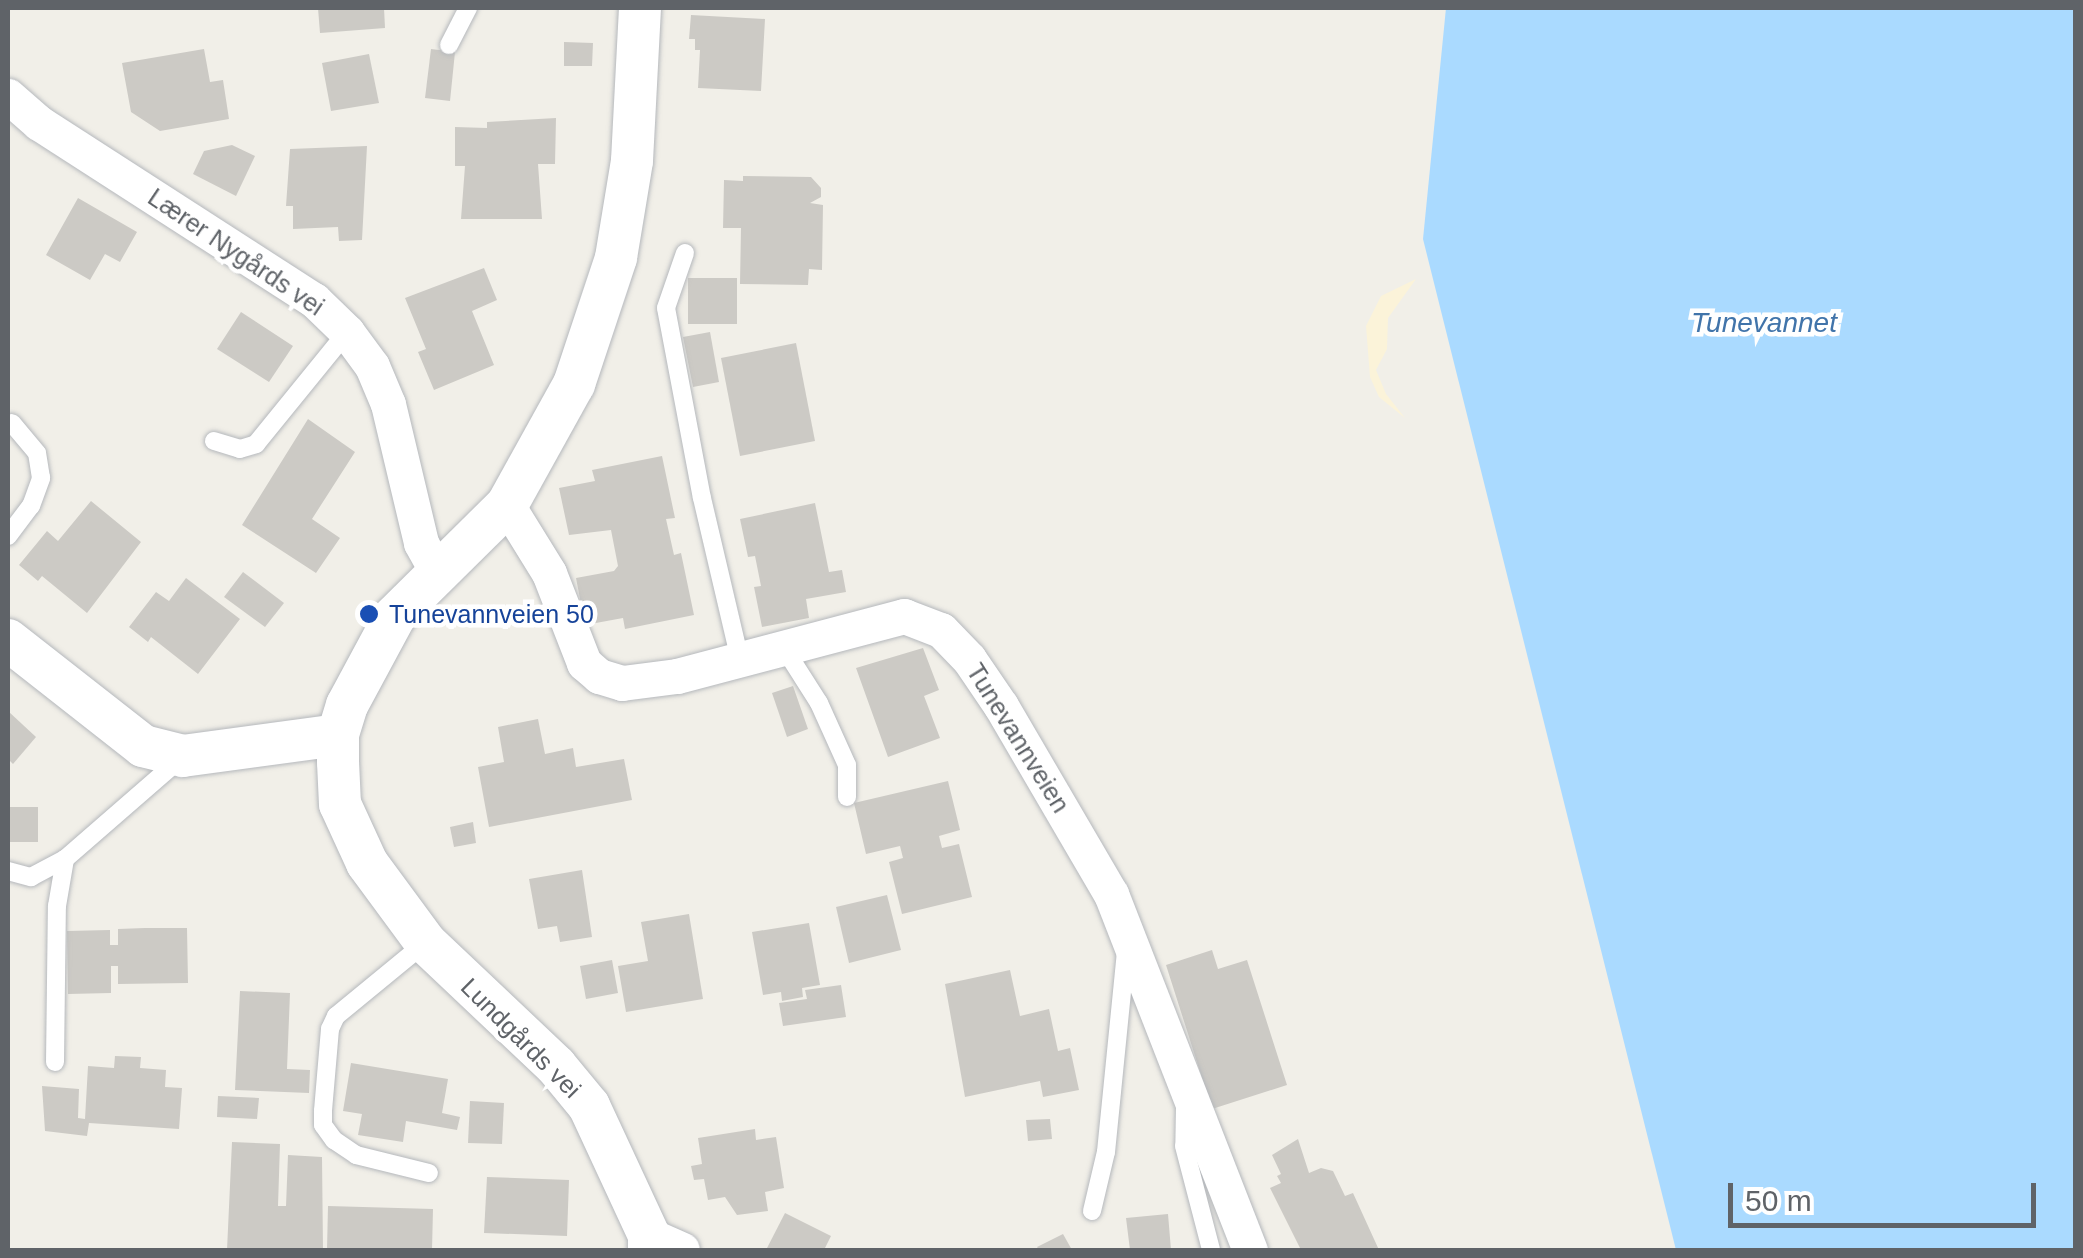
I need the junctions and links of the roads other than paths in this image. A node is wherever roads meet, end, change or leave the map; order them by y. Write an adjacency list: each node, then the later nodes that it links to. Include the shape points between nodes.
1 (468, 8): 3 (lane)
2 (640, 8): 9 (street, via 632,161 616,258 574,384)
3 (449, 46)
4 (8, 96): 6 (street, Lærer Nygårds vei, via 314,300)
5 (685, 252): 14 (lane, via 666,308)
6 (347, 332): 8 (lane, via 256,444 240,449); 11 (street, Lærer Nygårds vei, via 388,404 422,543)
7 (12, 423): 10 (lane, via 36,453 42,478)
8 (214, 440)
9 (507, 505): 11 (street); 14 (street, Tunevannveien, via 549,573 584,663 600,676 641,684)
10 (8, 536)
11 (437, 572): 15 (street, via 395,616 358,678)
12 (8, 640): 16 (street, via 143,746)
13 (784, 648): 14 (street, Tunevannveien); 17 (lane, via 820,702 847,766); 20 (street, Tunevannveien, via 904,616 941,630 969,659 1062,804)
14 (740, 660)
15 (338, 735): 16 (street); 21 (street, Lundgårds vei, via 340,804 352,836)
16 (183, 756): 18 (lane)
17 (847, 797)
18 (65, 859): 19 (lane, via 30,876); 22 (lane, via 56,906)
19 (8, 871)
20 (1128, 932): 23 (street, Tunevannveien); 25 (lane, via 1106,1152)
21 (426, 943): 24 (lane, via 336,1016 322,1111 334,1140 356,1154); 26 (street, Lundgårds vei, via 589,1106)
22 (55, 1062)
23 (1185, 1091): 27 (lane, via 1184,1146); 28 (street, Tunevannveien)
24 (429, 1173)
25 (1092, 1210)
26 (660, 1245)
27 (1211, 1250)
28 (1250, 1250)

